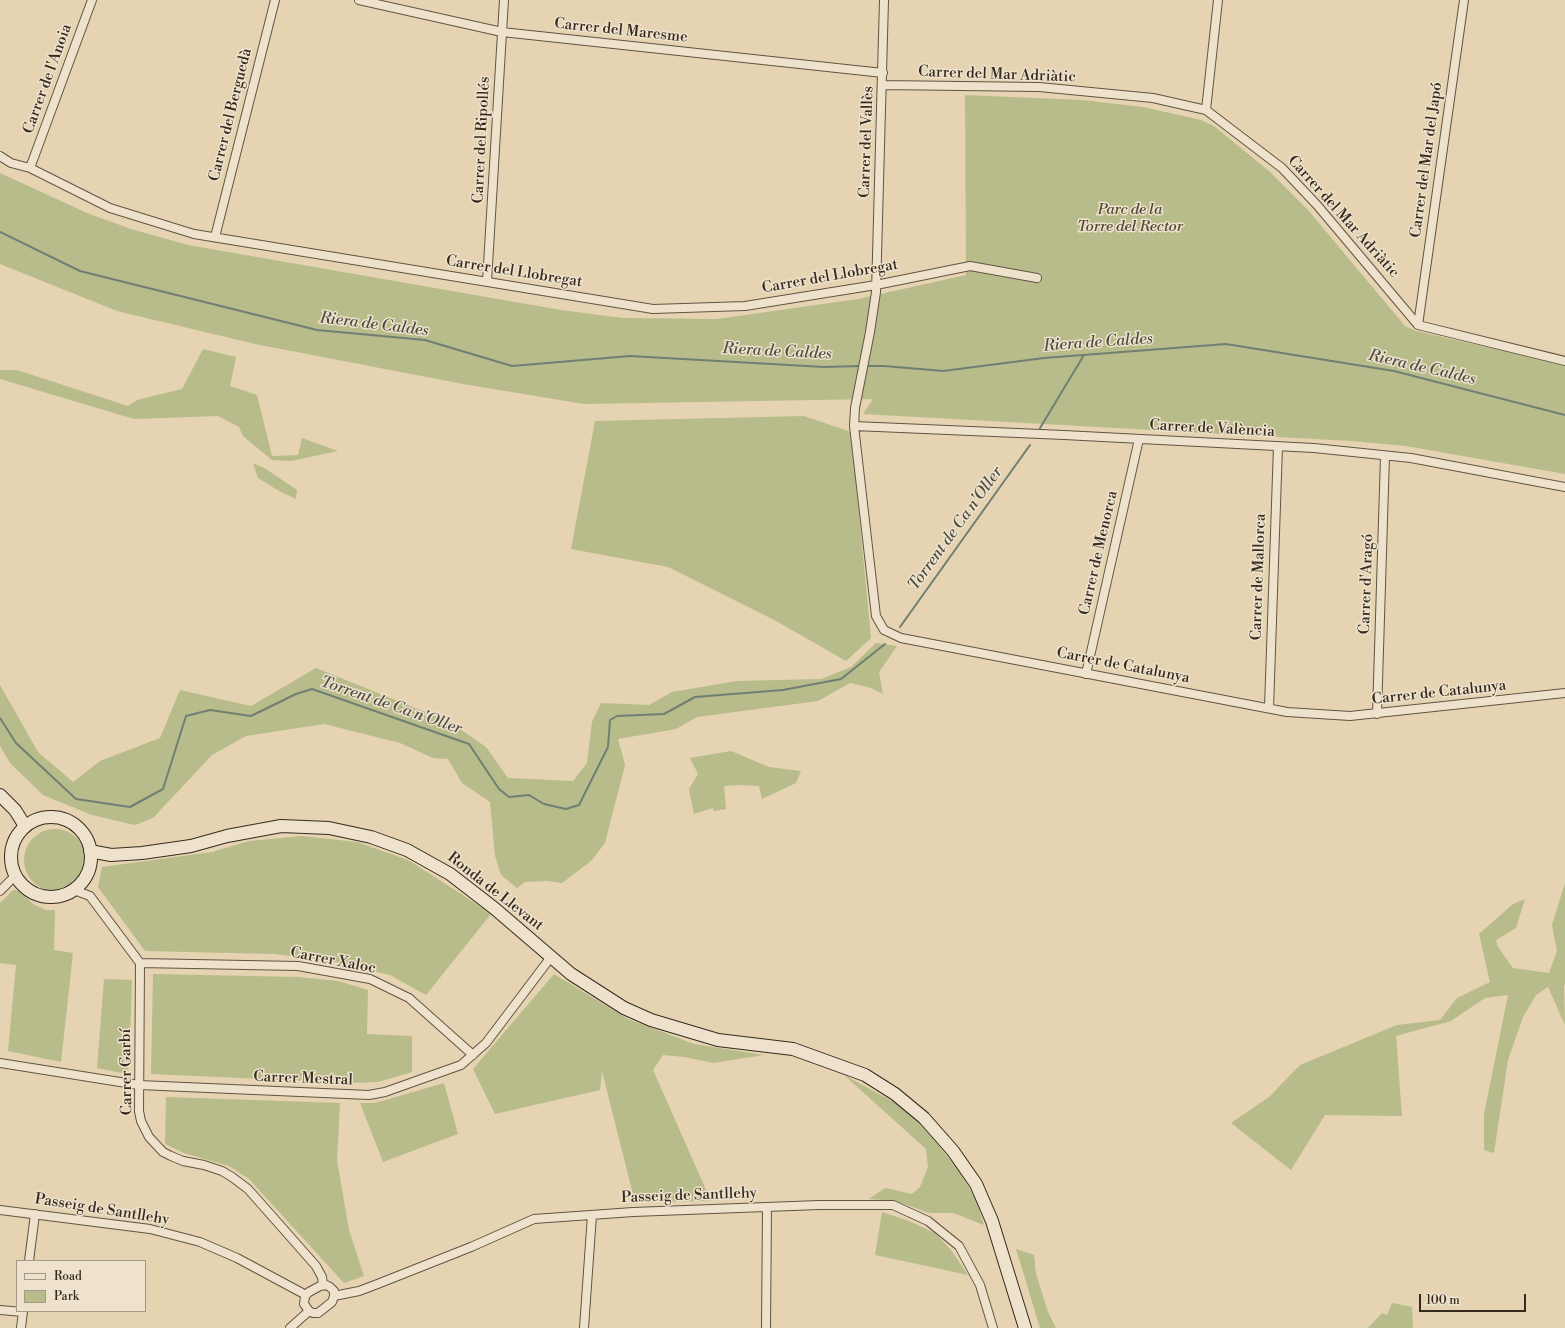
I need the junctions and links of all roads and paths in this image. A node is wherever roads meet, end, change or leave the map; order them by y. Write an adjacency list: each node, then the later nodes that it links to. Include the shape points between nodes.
1 (92, 0): 13 (street, Carrer de l'Anoia)
2 (275, 0): 14 (street, Carrer del Berguedà)
3 (359, 0): 8 (street, Carrer del Maresme)
4 (504, 0): 8 (street, Carrer del Ripollés)
5 (884, 0): 9 (street, Carrer del Vallès)
6 (1218, 0): 11 (street)
7 (1464, 0): 18 (street, Carrer del Mar del Japó)
8 (502, 32): 9 (street, Carrer del Maresme); 16 (street, Carrer del Ripollés)
9 (883, 73): 10 (street, Carrer del Vallès)
10 (883, 86): 11 (street, Carrer del Mar Adriàtic, via 1039,87 1153,98); 17 (street, Carrer del Vallès)
11 (1206, 110): 18 (street, Carrer del Mar Adriàtic, via 1282,168 1317,205)
12 (0, 156): 13 (street, Carrer del Llobregat, via 11,163)
13 (30, 168): 14 (street, Carrer del Llobregat, via 110,208 194,234)
14 (215, 237): 16 (street, Carrer del Llobregat)
15 (1036, 278): 17 (street, Carrer del Llobregat, via 970,266)
16 (487, 281): 17 (street, Carrer del Llobregat, via 653,309 745,306)
17 (876, 285): 19 (street, Carrer del Vallès)
18 (1418, 325): 20 (street)
19 (870, 332): 21 (street, Carrer de Catalunya, via 855,408)
20 (1565, 361)
21 (854, 426): 22 (street, Carrer de València); 26 (street, Carrer de Catalunya, via 876,616 884,630 900,638)
22 (1139, 439): 23 (street, Carrer de València); 26 (street, Carrer de Menorca)
23 (1278, 446): 24 (street, Carrer de València); 28 (street, Carrer de Mallorca)
24 (1385, 456): 25 (street, Carrer de València, via 1411,458); 29 (street, Carrer d'Aragó)
25 (1565, 487)
26 (1086, 674): 28 (street, Carrer de Catalunya)
27 (1565, 693): 29 (street, Carrer de Catalunya)
28 (1269, 708): 29 (street, Carrer de Catalunya, via 1333,716)
29 (1377, 714)
30 (0, 795): 31 (main road, via 15,810)
31 (25, 826): 32 (main road, via 45,818 61,818 73,824 87,840); 33 (main road, via 16,837 12,849 11,863)
32 (90, 851): 34 (main road, via 90,865 84,880); 36 (main road, Ronda de Llevant, via 111,855 142,853 191,846 281,826 329,828 371,837 407,850 450,874)
33 (15, 876): 34 (main road, via 23,887 43,897 54,898); 35 (street)
34 (74, 890): 37 (street, via 90,896)
35 (0, 891)
36 (551, 957): 38 (street, Carrer Mestral, via 486,1043); 58 (main road, Ronda de Llevant, via 571,974 624,1008 651,1020 718,1040 793,1049 865,1075 895,1094 924,1118 953,1151 976,1184 992,1221)
37 (140, 963): 38 (street, Carrer Xaloc, via 298,966 370,979 409,998); 40 (street, Carrer Garbí)
38 (473, 1055): 40 (street, Carrer Mestral, via 461,1065 385,1092 369,1095)
39 (0, 1063): 40 (street, Carrer Mestral)
40 (139, 1086): 46 (street, Carrer Garbí, via 141,1121 155,1144 163,1152 177,1159 222,1172 248,1189 316,1266)
41 (767, 1207): 44 (street, Passeig de Santllehy); 56 (street); 57 (street, Passeig de Santllehy, via 893,1205 928,1221 958,1246 980,1285)
42 (0, 1210): 43 (street, Passeig de Santllehy)
43 (35, 1214): 45 (street); 47 (street, Passeig de Santllehy, via 150,1229 200,1242 237,1258)
44 (592, 1215): 48 (street, Passeig de Santllehy, via 534,1219 376,1285); 55 (street)
45 (29, 1260)
46 (323, 1285): 47 (street); 48 (street, via 334,1291)
47 (306, 1295): 51 (street, via 304,1304)
48 (334, 1296): 51 (street, via 332,1302 318,1314)
49 (0, 1310): 50 (street)
50 (16, 1311)
51 (309, 1311): 54 (street)
52 (23, 1312): 53 (street)
53 (21, 1328)
54 (290, 1328)
55 (584, 1328)
56 (766, 1328)
57 (993, 1328)
58 (1025, 1328)

